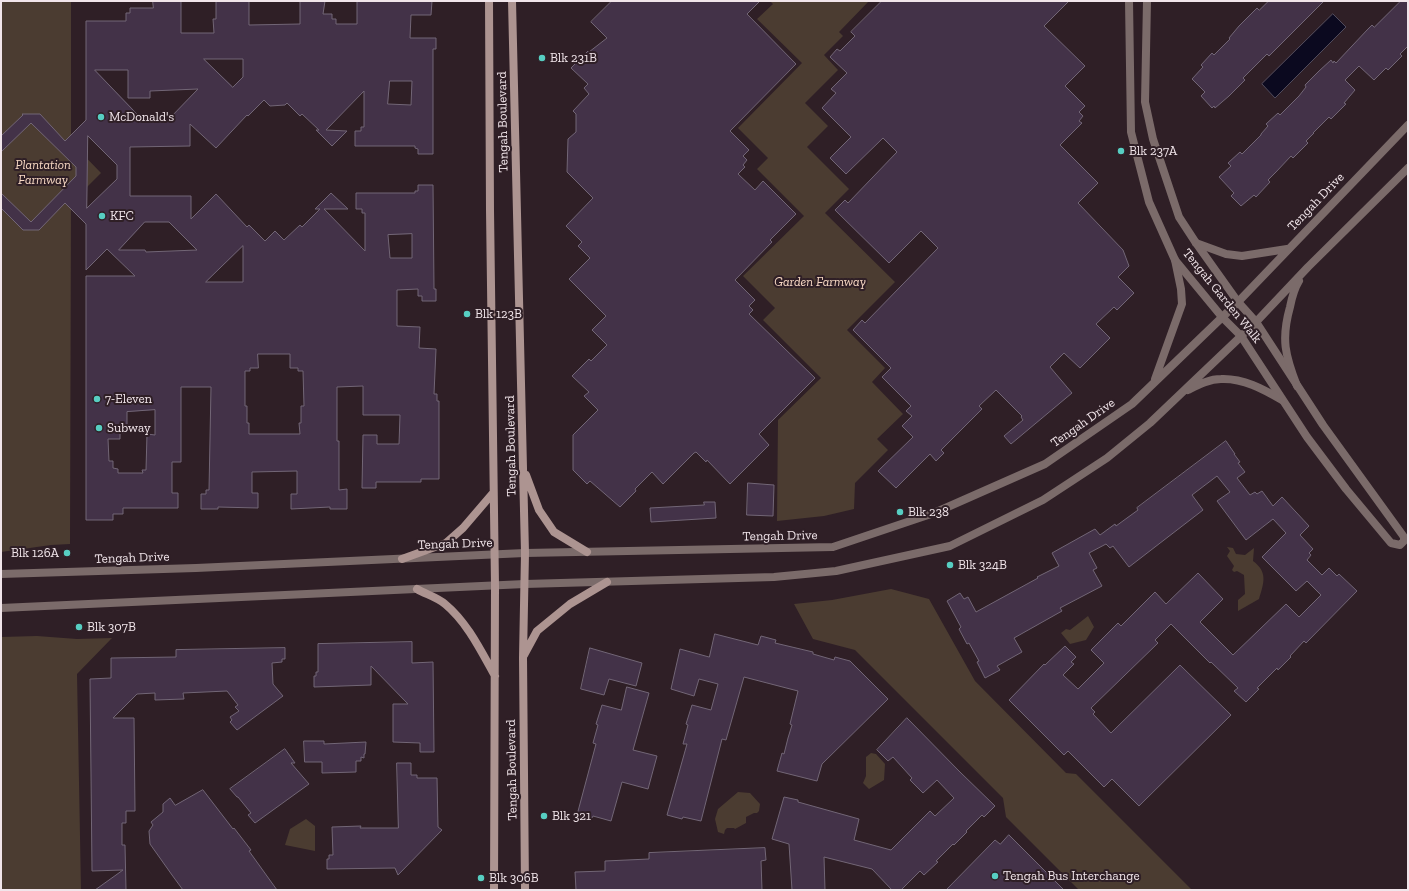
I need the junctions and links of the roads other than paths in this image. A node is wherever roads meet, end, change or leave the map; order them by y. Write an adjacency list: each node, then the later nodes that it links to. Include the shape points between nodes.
1 (489, 1): 20 (main road, Tengah Boulevard)
2 (512, 1): 19 (main road, Tengah Boulevard)
3 (1129, 1): 9 (street, Tengah Garden Walk, via 1131,132 1148,202)
4 (1147, 1): 7 (street, Tengah Garden Walk, via 1145,102 1153,139 1179,217)
5 (1408, 125): 8 (street, Tengah Drive)
6 (1408, 168): 10 (street)
7 (1196, 243): 8 (street, via 1226,254 1242,256); 11 (street, Tengah Garden Walk)
8 (1287, 249): 11 (street, Tengah Drive)
9 (1176, 260): 12 (street, Tengah Garden Walk); 15 (street, via 1182,304)
10 (1308, 267): 13 (street); 16 (street, via 1295,288 1285,326 1288,364)
11 (1238, 302): 12 (street, Tengah Drive); 13 (street, Tengah Garden Walk)
12 (1222, 317): 14 (street, Tengah Garden Walk); 15 (street, Tengah Drive)
13 (1256, 322): 14 (street); 16 (street, Tengah Garden Walk)
14 (1241, 336): 17 (street); 18 (street, Tengah Garden Walk)
15 (1154, 382): 21 (street, Tengah Drive, via 1132,404 1045,464 934,513 833,547)
16 (1297, 386): 18 (street, Tengah Garden Walk, via 1404,537 1400,545 1392,543 1346,489)
17 (1182, 392): 18 (street, via 1204,382 1236,380 1256,386); 26 (street, via 1108,458 1043,500 950,546 836,571 774,576)
18 (1282, 400)
19 (523, 469): 21 (main road, via 539,510 554,532); 22 (main road, Tengah Boulevard)
20 (493, 493): 23 (main road, Tengah Boulevard); 24 (main road, via 463,528 446,542)
21 (587, 552): 22 (street, Tengah Drive)
22 (525, 553): 23 (street, Tengah Drive); 27 (main road, Tengah Boulevard)
23 (495, 554): 24 (street, Tengah Drive); 28 (main road, Tengah Boulevard)
24 (402, 559): 25 (street, Tengah Drive)
25 (1, 574)
26 (607, 582): 27 (street); 31 (main road, via 570,604 537,631)
27 (525, 584): 28 (street); 31 (main road, Tengah Boulevard)
28 (495, 586): 29 (street); 32 (main road, Tengah Boulevard)
29 (416, 589): 30 (street); 32 (main road, via 444,603 459,619)
30 (1, 608)
31 (523, 657): 34 (main road, Tengah Boulevard)
32 (496, 676): 33 (main road, Tengah Boulevard)
33 (494, 890)
34 (525, 890)

